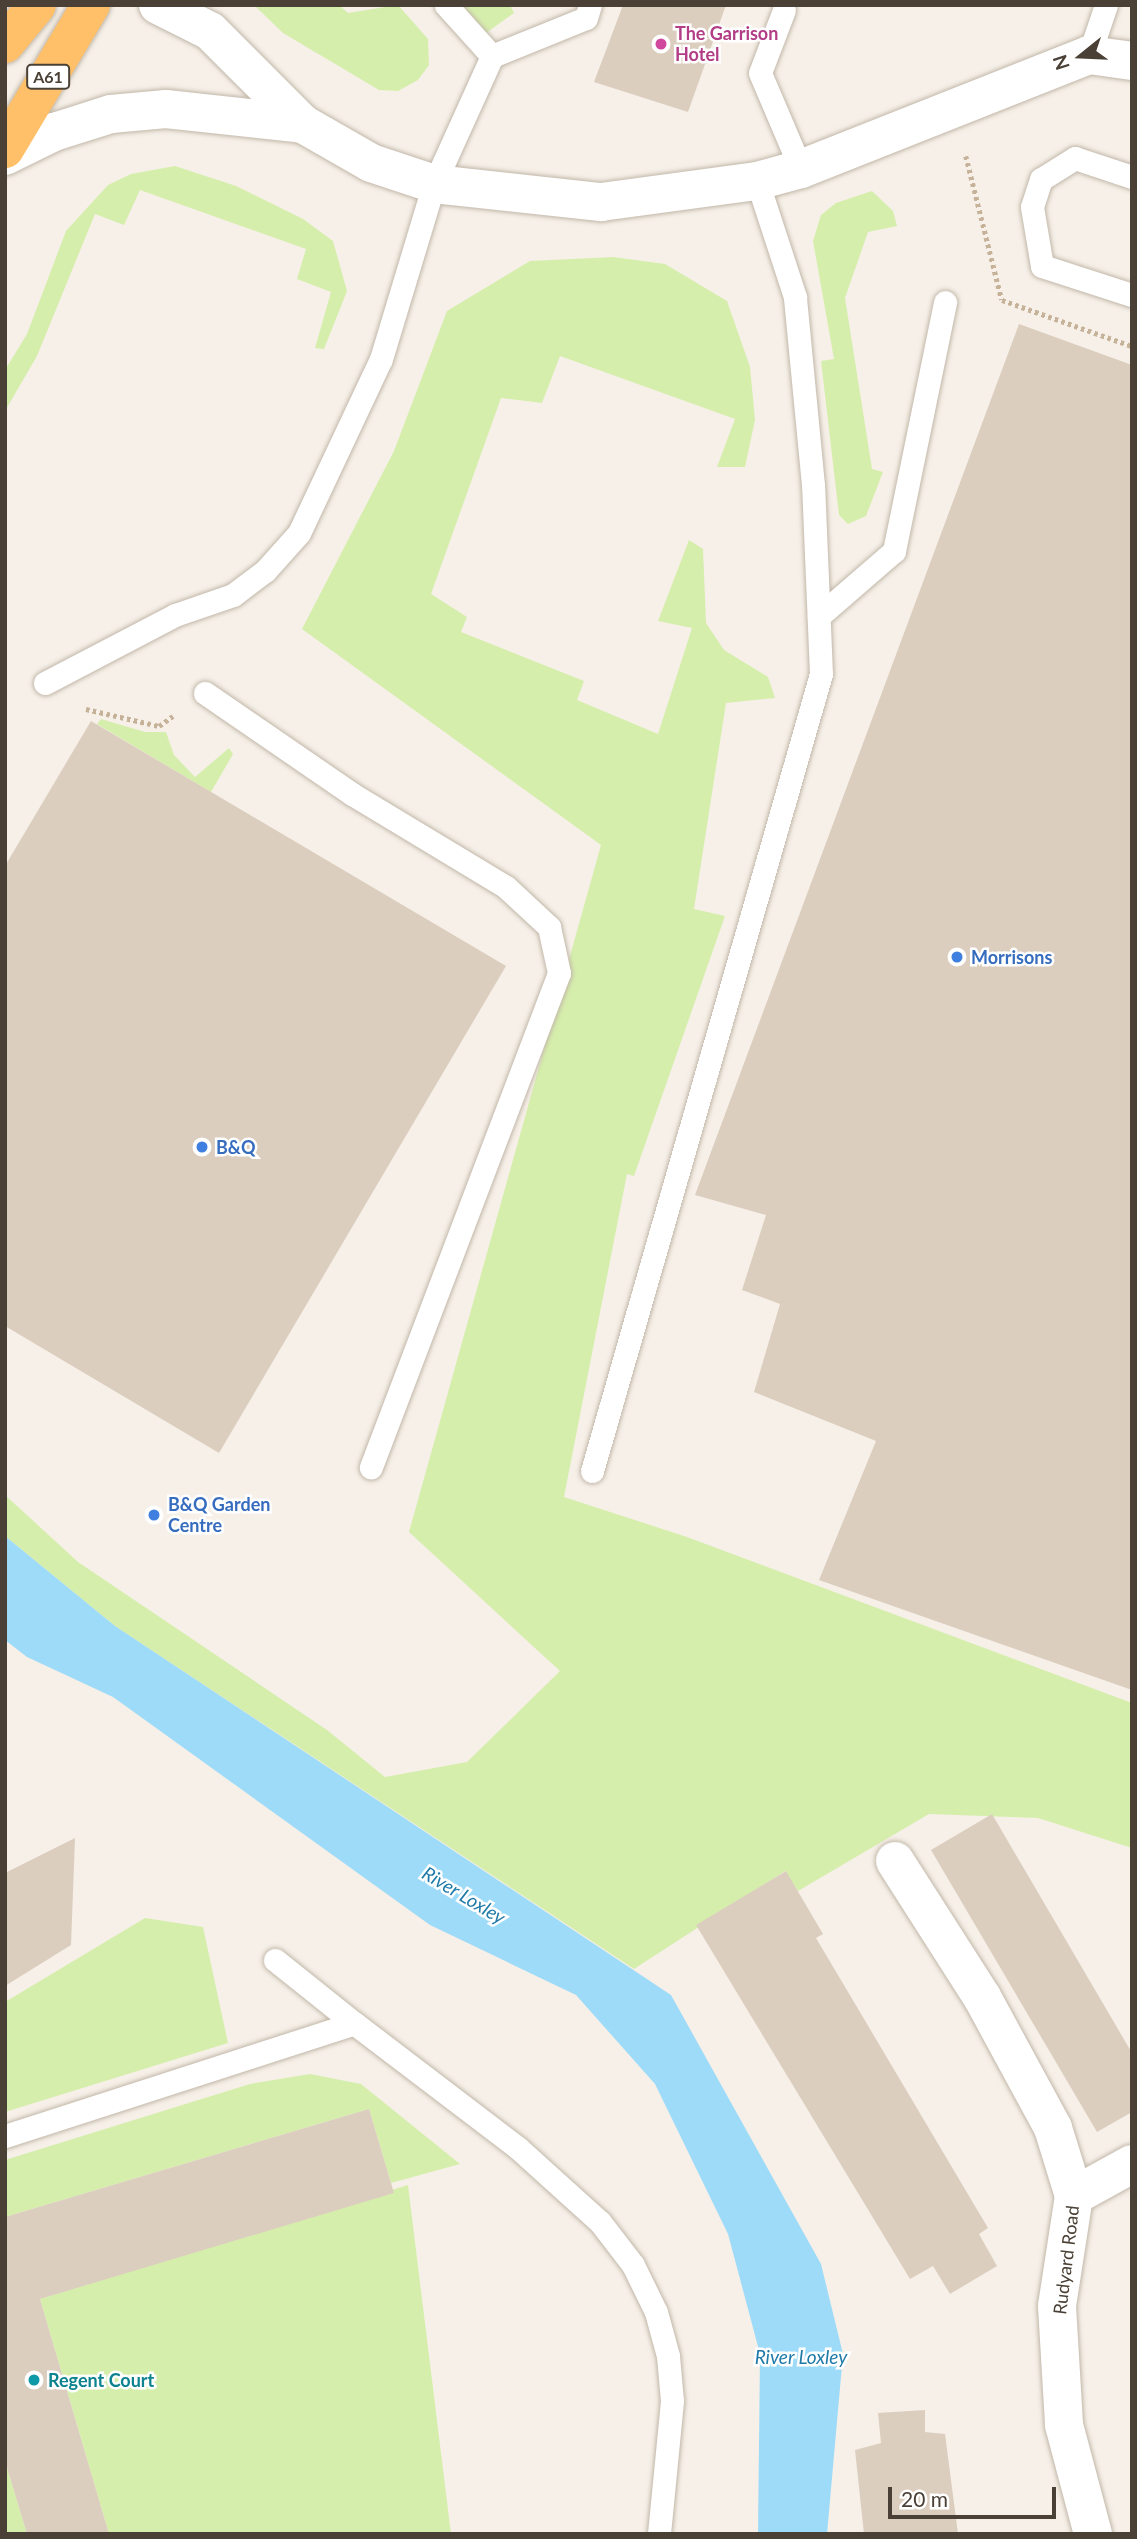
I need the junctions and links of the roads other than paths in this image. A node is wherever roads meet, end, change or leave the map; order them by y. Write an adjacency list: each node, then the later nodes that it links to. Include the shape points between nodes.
1 (37, 5): 8 (highway)
2 (91, 5): 13 (highway, A61)
3 (158, 5): 12 (street, via 209,31)
4 (446, 5): 10 (lane)
5 (590, 5): 10 (lane, via 586,18)
6 (1106, 5): 9 (lane)
7 (784, 10): 15 (lane, via 760,73)
8 (5, 44)
9 (1089, 55): 11 (street); 15 (street)
10 (492, 56): 18 (lane)
11 (1132, 61)
12 (303, 124): 14 (street, via 166,109 111,114 54,132); 18 (street, via 371,163)
13 (5, 149)
14 (5, 156)
15 (801, 169): 17 (street)
16 (1132, 177): 19 (lane, via 1075,158 1041,178 1032,207 1042,266)
17 (757, 181): 18 (street, via 601,202); 21 (lane, via 795,297 813,485)
18 (434, 184): 22 (lane, via 382,359 299,533 265,571 233,595 175,615)
19 (1132, 295)
20 (945, 302): 21 (lane, via 894,551)
21 (819, 616): 25 (lane, via 821,674)
22 (45, 683)
23 (205, 693): 24 (lane, via 352,794 506,887 549,928 559,973)
24 (371, 1467)
25 (592, 1471)
26 (895, 1861): 31 (street, Rudyard Road, via 982,1997 1053,2128)
27 (275, 1960): 28 (lane)
28 (354, 2023): 29 (lane); 32 (lane, via 518,2148 600,2222 633,2265 656,2312 668,2356 672,2401)
29 (5, 2136)
30 (1132, 2164): 31 (street)
31 (1074, 2196): 33 (street, Rudyard Road, via 1058,2319 1065,2425)
32 (659, 2534)
33 (1093, 2534)

